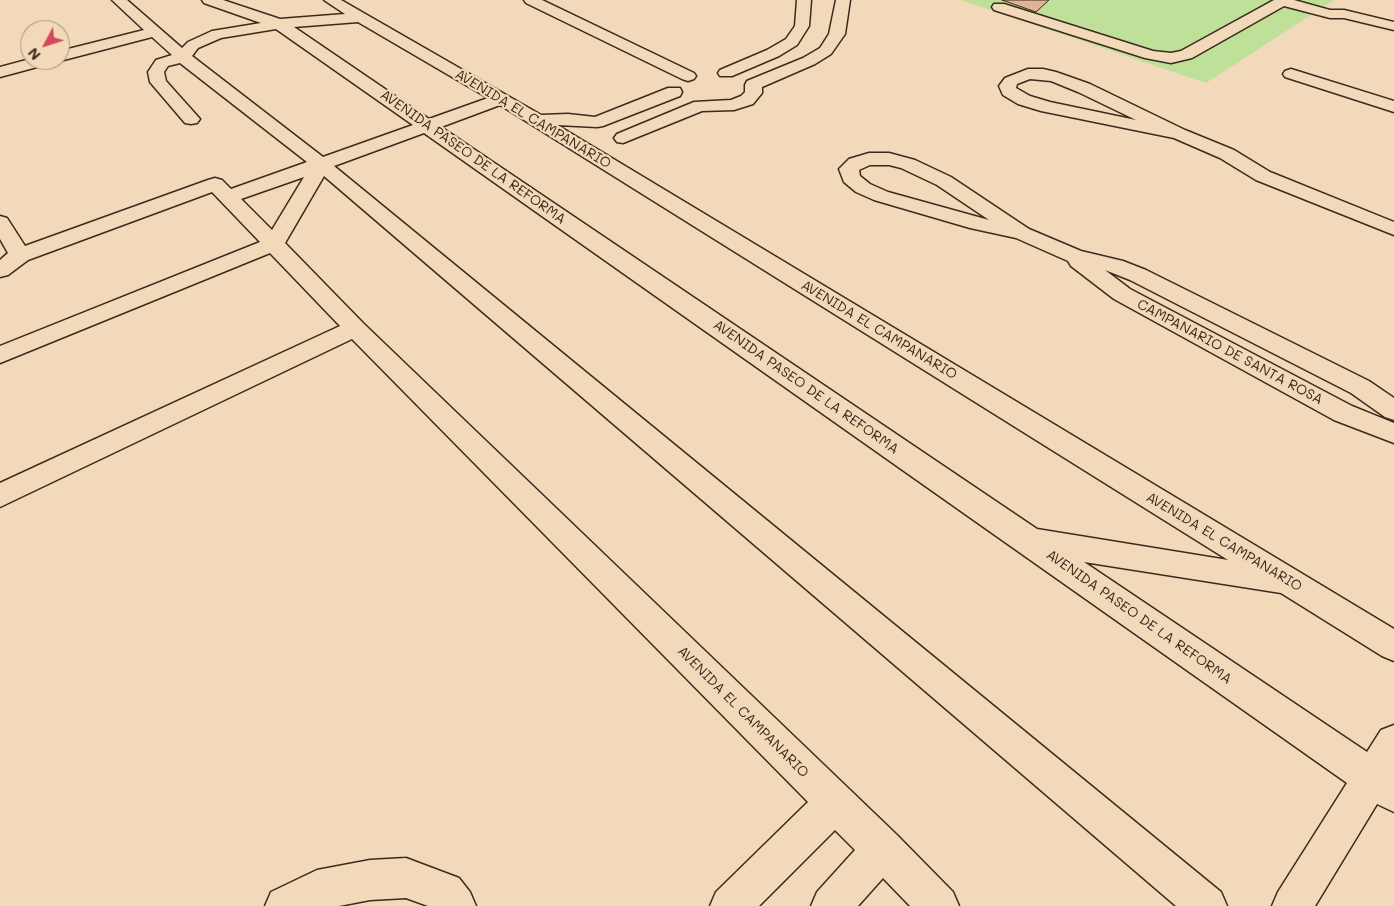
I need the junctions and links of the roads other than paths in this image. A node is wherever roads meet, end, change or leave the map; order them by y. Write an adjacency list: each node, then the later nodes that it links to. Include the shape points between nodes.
1 (119, 0): 12 (street)
2 (209, 0): 14 (street, AVENIDA PASEO DE LA REFORMA)
3 (331, 0): 11 (street, AVENIDA EL CAMPANARIO)
4 (531, 0): 24 (street)
5 (786, 0): 7 (street)
6 (1283, 1): 9 (street, via 1186,55 1171,58 1152,55); 10 (street)
7 (811, 6): 8 (street); 22 (street, via 792,42 773,53)
8 (842, 7): 25 (street, via 836,34 826,51)
9 (999, 7)
10 (1330, 14): 15 (street, via 1344,14); 17 (street, via 1328,17 1333,20)
11 (362, 17): 14 (street); 27 (street, AVENIDA EL CAMPANARIO)
12 (140, 18): 13 (street); 16 (street)
13 (122, 23)
14 (279, 24): 19 (street, via 217,34 193,45); 33 (street, AVENIDA PASEO DE LA REFORMA)
15 (1394, 26)
16 (154, 32): 18 (street); 19 (street)
17 (1394, 38)
18 (70, 53)
19 (183, 57): 30 (street, via 162,64 156,72 158,82); 37 (street)
20 (20, 67): 21 (street)
21 (0, 72)
22 (715, 72): 24 (street); 25 (street, via 743,77)
23 (1291, 74): 29 (street)
24 (688, 76): 26 (street, via 676,84)
25 (753, 85): 28 (street, via 754,93 747,100 734,105)
26 (674, 92): 28 (street, via 679,98); 32 (street)
27 (502, 100): 31 (street, AVENIDA EL CAMPANARIO); 33 (street)
28 (700, 106): 35 (street)
29 (1394, 107)
30 (191, 119)
31 (538, 121): 32 (street, via 568,119); 38 (street, AVENIDA EL CAMPANARIO)
32 (597, 122): 35 (street)
33 (428, 126): 37 (street); 55 (street, AVENIDA PASEO DE LA REFORMA)
34 (1178, 134): 34 (street, via 1056,77 1028,74 1007,86 1009,91 1024,100 1047,107); 36 (street)
35 (623, 138): 38 (street, via 624,148)
36 (1227, 154): 42 (street, via 1279,164); 44 (street, via 1263,176)
37 (321, 164): 40 (street); 46 (street); 67 (street)
38 (612, 167): 56 (street, AVENIDA EL CAMPANARIO)
39 (944, 181): 41 (street); 41 (street, CAMPANARIO DE SANTA ROSA, via 889,159 856,162 849,169 851,178 863,188); 45 (street, CAMPANARIO DE SANTA ROSA)
40 (229, 197): 46 (street, AVENIDA EL CAMPANARIO); 47 (street, AVENIDA EL CAMPANARIO, via 215,184)
41 (914, 206): 45 (street, CAMPANARIO DE SANTA ROSA)
42 (1394, 210)
43 (0, 222): 47 (street)
44 (1394, 229)
45 (1022, 233): 48 (street, CAMPANARIO DE SANTA ROSA)
46 (274, 244): 50 (street, AVENIDA EL CAMPANARIO); 51 (street)
47 (20, 255): 49 (street)
48 (1074, 256): 52 (street, CAMPANARIO DE SANTA ROSA, via 1138,275 1360,387); 53 (street, CAMPANARIO DE SANTA ROSA, via 1122,294 1343,413)
49 (0, 270)
50 (355, 328): 54 (street); 60 (street, AVENIDA EL CAMPANARIO)
51 (0, 355)
52 (1394, 411)
53 (1394, 433)
54 (0, 496)
55 (1027, 540): 56 (street); 59 (street, AVENIDA PASEO DE LA REFORMA)
56 (1292, 583): 57 (street, AVENIDA EL CAMPANARIO)
57 (1394, 646)
58 (1394, 742): 59 (street)
59 (1383, 785): 68 (street)
60 (835, 803): 61 (street, AVENIDA EL CAMPANARIO); 64 (street)
61 (883, 849): 65 (street); 66 (street, AVENIDA EL CAMPANARIO)
62 (285, 906): 63 (street, via 317,890 370,880 406,878 445,892)
63 (456, 906)
64 (730, 906)
65 (831, 906)
66 (939, 906)
67 (1207, 906)
68 (1292, 906)

